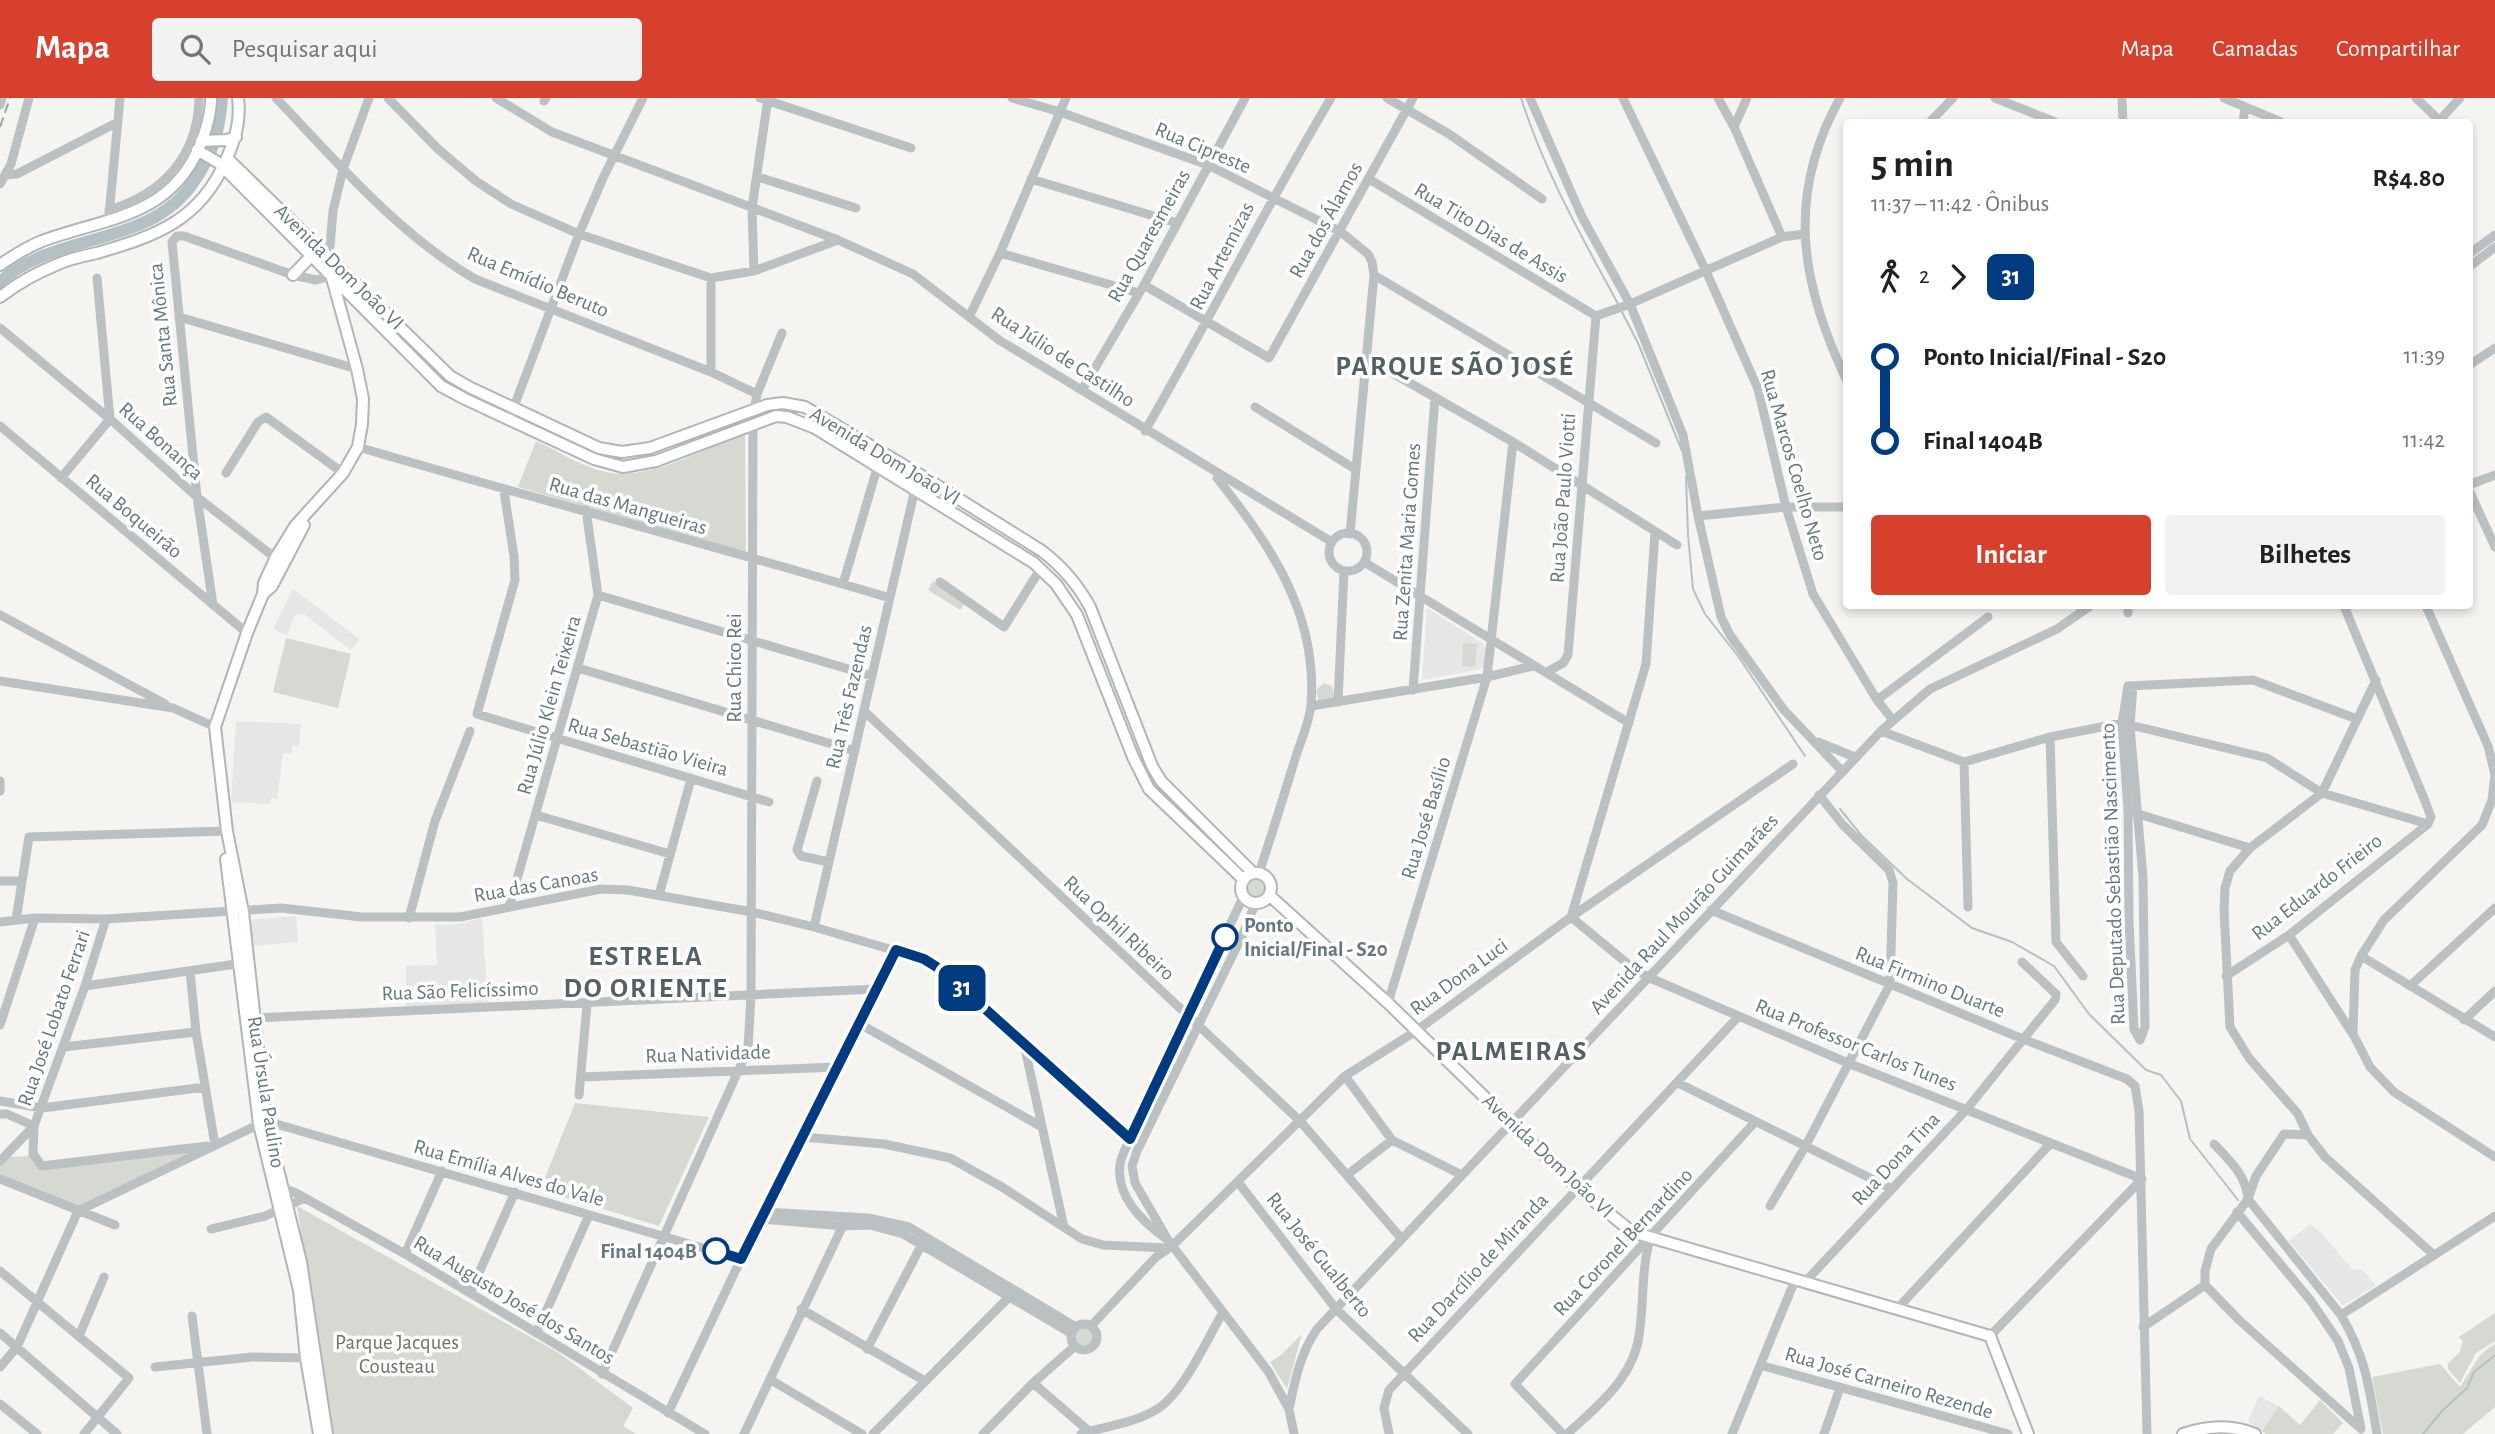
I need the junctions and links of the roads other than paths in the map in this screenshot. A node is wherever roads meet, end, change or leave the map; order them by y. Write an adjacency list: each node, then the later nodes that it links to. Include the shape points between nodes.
1 (2, 98): 30 (street)
2 (29, 98): 50 (street)
3 (120, 98): 41 (street)
4 (199, 98): 59 (street, via 189,146 171,175 146,196)
5 (211, 98): 44 (main road)
6 (238, 98): 43 (main road)
7 (276, 98): 49 (street, Rua Emídio Beruto)
8 (369, 98): 49 (street, Rua Úrsula Paulino)
9 (388, 98): 62 (street, via 476,181 512,204)
10 (643, 98): 46 (street)
11 (1012, 98): 33 (street, Rua Cipreste)
12 (1066, 98): 33 (street)
13 (1245, 98): 48 (street, Rua Quaresmeiras)
14 (1331, 98): 55 (street, Rua Artemizas)
15 (1387, 98): 32 (street)
16 (1413, 98): 32 (street, Rua dos Álamos)
17 (1530, 98): 83 (street, via 1582,218)
18 (1623, 98): 75 (street, Rua Marcos Coelho Neto)
19 (1718, 98): 42 (street)
20 (1748, 98): 42 (street)
21 (1840, 98): 63 (street, via 1826,123 1811,173)
22 (1953, 98): 34 (street)
23 (1995, 98): 35 (street)
24 (2122, 98): 36 (street)
25 (2224, 98): 31 (street)
26 (2416, 98): 39 (street)
27 (2460, 98): 40 (street)
28 (500, 99): 46 (street, Rua Júlio de Castilho, via 552,132)
29 (765, 99): 45 (street); 51 (street)
30 (0, 105)
31 (2245, 107): 37 (street); 38 (street)
32 (1407, 110): 53 (street, Rua dos Álamos); 56 (street)
33 (1060, 112): 48 (street, Rua Cipreste); 52 (street)
34 (1933, 119)
35 (2048, 119)
36 (2123, 119)
37 (2243, 119)
38 (2274, 119)
39 (2436, 119)
40 (2442, 119)
41 (118, 122): 50 (street, via 16,174); 59 (street)
42 (1734, 127): 65 (street)
43 (232, 138): 44 (main road); 47 (main road)
44 (202, 146): 47 (main road); 59 (main road, via 166,194 153,203)
45 (911, 148)
46 (615, 156): 57 (street, Rua Júlio de Castilho); 62 (street)
47 (223, 163): 70 (main road, Avenida Dom João VI); 71 (main road, Avenida Dom João VI); 82 (main road, via 198,203 170,226 146,239 57,264)
48 (1208, 165): 55 (street, Rua Cipreste); 60 (street, Rua Quaresmeiras)
49 (343, 169): 71 (street, Rua Úrsula Paulino); 84 (street, Rua Emídio Beruto, via 446,262 475,279)
50 (5, 175): 54 (street)
51 (758, 177): 57 (street); 58 (street)
52 (1031, 179): 60 (street); 69 (street)
53 (1368, 179): 61 (street, Rua dos Álamos); 85 (street, Rua Tito Dias de Assis)
54 (0, 184)
55 (1272, 198): 61 (street, Rua Cipreste); 88 (street, Rua Artemizas)
56 (1542, 199)
57 (752, 208): 66 (street, Rua Júlio de Castilho); 74 (street)
58 (856, 208)
59 (108, 216): 73 (main road, via 42,241)
60 (1177, 223): 81 (street, Rua Quaresmeiras)
61 (1341, 232): 77 (street, Rua Cipreste, via 1368,254); 88 (street, Rua dos Álamos, via 1269,358)
62 (579, 234): 80 (street); 84 (street)
63 (1804, 234): 65 (street); 93 (street, via 1820,316)
64 (2495, 235): 68 (street)
65 (1782, 237): 75 (street)
66 (838, 240): 74 (street); 87 (street, Rua Júlio de Castilho, via 913,274)
67 (2495, 247): 72 (street)
68 (2473, 251)
69 (1000, 253): 81 (street); 87 (street)
70 (311, 256): 76 (main road); 78 (main road, Avenida Dom João VI)
71 (329, 258): 78 (main road, Rua Úrsula Paulino); 102 (main road, Avenida Dom João VI, via 450,376)
72 (2473, 264)
73 (0, 265)
74 (754, 271): 80 (street)
75 (1706, 271): 83 (street); 126 (street, Rua Marcos Coelho Neto, via 1758,389)
76 (293, 275): 78 (street, via 316,280); 86 (street, Rua Santa Mônica, via 177,236 172,242)
77 (1374, 275): 92 (street); 100 (street)
78 (331, 276): 95 (main road, Rua Úrsula Paulino); 105 (main road, Avenida Dom João VI, via 441,386)
79 (97, 278): 104 (street)
80 (711, 278): 96 (street)
81 (1141, 289): 88 (street); 97 (street, Rua Quaresmeiras)
82 (0, 297)
83 (1629, 304): 85 (street); 130 (street, via 1683,435)
84 (552, 309): 96 (street, Rua Emídio Beruto); 102 (street)
85 (1600, 316): 100 (street, Rua João Paulo Viotti)
86 (179, 317): 95 (street); 124 (street, Rua Santa Mônica)
87 (969, 317): 97 (street, Rua Júlio de Castilho)
88 (1208, 321): 108 (street, Rua Artemizas)
89 (0, 328): 104 (street, Rua Bonança)
90 (782, 333): 98 (street)
91 (2495, 348): 94 (street)
92 (1366, 358): 99 (street); 113 (street)
93 (1843, 362)
94 (2473, 362)
95 (357, 369): 111 (main road, Rua Úrsula Paulino, via 363,399)
96 (711, 372): 98 (street, Rua Emídio Beruto)
97 (1082, 390): 108 (street, Rua Júlio de Castilho)
98 (757, 394): 103 (street)
99 (1435, 397): 109 (street); 147 (street, Rua Zenita Maria Gomes)
100 (1588, 400): 110 (street); 121 (street, Rua João Paulo Viotti)
101 (1255, 407): 113 (street)
102 (514, 408): 103 (main road, Avenida Dom João VI, via 598,447 622,452 650,448); 105 (street)
103 (754, 410): 118 (main road, Avenida Dom João VI, via 783,403 805,407)
104 (110, 419): 119 (street); 124 (street, Rua Bonança)
105 (509, 420): 106 (main road, Avenida Dom João VI, via 594,459 623,467 656,461)
106 (753, 424): 112 (main road, Avenida Dom João VI, via 776,416 800,421); 138 (street, Rua Chico Rei)
107 (0, 426): 119 (street, Rua Boqueirão)
108 (1145, 430): 114 (street, Rua Júlio de Castilho)
109 (1513, 442): 121 (street); 156 (street, Rua José Basílio)
110 (1656, 443)
111 (358, 447): 116 (main road, Rua Úrsula Paulino); 123 (street, Rua das Mangueiras)
112 (877, 465): 122 (main road, Avenida Dom João VI); 143 (street)
113 (1355, 469): 132 (street)
114 (1213, 472): 133 (street); 169 (street, Rua Júlio de Castilho, via 1258,529 1295,600 1310,662)
115 (226, 473): 116 (street, via 266,416)
116 (343, 473): 129 (main road, Rua Úrsula Paulino)
117 (2495, 475): 120 (street)
118 (922, 476): 122 (street, Rua Três Fazendas); 136 (main road, Avenida Dom João VI)
119 (61, 478): 148 (street, Rua Boqueirão)
120 (2473, 486)
121 (1582, 487): 131 (street); 159 (street, Rua João Paulo Viotti, via 1568,655)
122 (915, 489): 140 (main road, Avenida Dom João VI); 146 (street, Rua Três Fazendas)
123 (504, 491): 128 (street, Rua das Mangueiras); 181 (street, Rua Sebastião Vieira, via 515,580 477,714)
124 (197, 497): 137 (street, Rua Bonança); 148 (street, Rua Santa Mônica)
125 (2473, 497): 135 (street)
126 (1786, 507): 127 (street); 130 (street); 167 (street, Rua Marcos Coelho Neto, via 1813,594)
127 (1843, 507)
128 (586, 510): 138 (street, Rua das Mangueiras); 145 (street, Rua Júlio Klein Teixeira)
129 (307, 515): 137 (main road, Rua Úrsula Paulino); 144 (main road, Rua Úrsula Paulino)
130 (1698, 516): 182 (street, via 1715,598 1730,635 1784,710)
131 (1655, 532): 134 (street); 175 (street, via 1646,664)
132 (1350, 534): 133 (street); 139 (street, via 1365,544)
133 (1332, 542): 141 (street, via 1329,556)
134 (1676, 545)
135 (2495, 547)
136 (1042, 551): 140 (main road); 204 (main road, Avenida Dom João VI, via 1080,588 1090,607 1161,781)
137 (276, 557): 144 (main road, Rua Úrsula Paulino, via 264,583)
138 (751, 560): 143 (street, Rua das Mangueiras); 155 (street, Rua Chico Rei)
139 (1364, 562): 141 (street); 147 (street)
140 (1038, 566): 142 (street, via 1004,627); 204 (main road, Avenida Dom João VI, via 1077,615 1149,789)
141 (1344, 571): 168 (street)
142 (940, 582)
143 (843, 584): 146 (street, Rua das Mangueiras)
144 (268, 590): 154 (main road, Rua Úrsula Paulino)
145 (598, 595): 155 (street); 158 (street, Rua Júlio Klein Teixeira)
146 (890, 598): 160 (street, Rua Três Fazendas)
147 (1420, 598): 156 (street); 165 (street, Rua Zenita Maria Gomes)
148 (213, 605): 154 (street, Rua Boqueirão)
149 (2086, 609): 172 (street, Avenida Raul Mourão Guimarães, via 2057,629 1930,689)
150 (2345, 609): 163 (street)
151 (2427, 609): 226 (street, via 2488,746 2495,775 2492,800 2482,825 2384,920)
152 (0, 615): 162 (street)
153 (1988, 617): 167 (street)
154 (247, 633): 177 (main road, Rua Úrsula Paulino)
155 (751, 640): 160 (street); 174 (street, Rua Chico Rei)
156 (1492, 641): 157 (street); 161 (street, Rua José Basílio)
157 (1533, 666): 159 (street); 161 (street)
158 (578, 668): 174 (street); 181 (street, Rua Júlio Klein Teixeira)
159 (1547, 672): 175 (street)
160 (872, 676): 171 (street, Rua Três Fazendas)
161 (1488, 677): 165 (street); 239 (street, Rua José Basílio)
162 (120, 680): 166 (street); 170 (street)
163 (2376, 680): 173 (street); 199 (street, via 2431,817)
164 (0, 681): 166 (street)
165 (1413, 690): 168 (street)
166 (116, 698): 170 (street)
167 (1877, 700): 172 (street, Rua Marcos Coelho Neto)
168 (1338, 702): 169 (street)
169 (1311, 706): 204 (street, Rua Júlio de Castilho)
170 (173, 708): 177 (street)
171 (864, 711): 183 (street, Rua Três Fazendas); 241 (street, Rua Ophil Ribeiro)
172 (1892, 719): 179 (street, Avenida Raul Mourão Guimarães)
173 (2357, 719): 176 (street, Rua Deputado Sebastião Nascimento, via 2253,680 2130,686); 192 (street)
174 (752, 720): 183 (street); 193 (street, Rua Chico Rei)
175 (1629, 723): 217 (street)
176 (2126, 725): 180 (street); 192 (street, via 2267,758); 196 (street, Rua Deputado Sebastião Nascimento); 197 (street, Rua Deputado Sebastião Nascimento)
177 (215, 727): 200 (main road, Rua Úrsula Paulino)
178 (470, 731): 218 (street, via 435,821)
179 (1881, 731): 184 (street, Avenida Raul Mourão Guimarães); 185 (street)
180 (2050, 737): 185 (street); 230 (street, via 2056,942)
181 (556, 739): 188 (street, Rua Sebastião Vieira); 198 (street, Rua Júlio Klein Teixeira)
182 (1813, 740): 184 (street); 187 (street)
183 (855, 751): 203 (street, Rua Três Fazendas)
184 (1856, 757): 187 (street, Avenida Raul Mourão Guimarães)
185 (1964, 762): 211 (street)
186 (1793, 764): 217 (street, Rua Dona Luci)
187 (1842, 771): 194 (street, Avenida Raul Mourão Guimarães)
188 (691, 779): 193 (street, Rua Sebastião Vieira); 202 (street)
189 (0, 781): 191 (street)
190 (817, 781): 203 (street, via 797,850 801,856)
191 (0, 791)
192 (2322, 793): 199 (street); 201 (street)
193 (751, 795): 195 (street, Rua Sebastião Vieira); 216 (street, Rua Chico Rei)
194 (1819, 795): 214 (street, Avenida Raul Mourão Guimarães); 233 (street, via 1889,870 1893,883)
195 (769, 802)
196 (2128, 811): 197 (street); 197 (street, Rua Deputado Sebastião Nascimento, via 2134,1030 2140,1040 2145,1027)
197 (2139, 814): 201 (street)
198 (536, 815): 202 (street); 212 (street, Rua Júlio Klein Teixeira)
199 (2428, 824): 224 (street, Rua Eduardo Frieiro)
200 (226, 831): 206 (street, via 29,837); 215 (main road, Rua Úrsula Paulino, via 225,850)
201 (2250, 848): 231 (street, via 2230,871 2225,888)
202 (670, 854): 207 (street)
203 (829, 862): 223 (street, Rua Três Fazendas)
204 (1252, 875): 208 (main road, via 1242,889); 209 (main road, via 1265,876)
205 (0, 881): 206 (street)
206 (21, 881): 221 (street)
207 (659, 895): 212 (street, Rua das Canoas, via 601,890); 216 (street, Rua das Canoas)
208 (1244, 895): 210 (main road); 241 (street)
209 (1269, 895): 210 (main road); 239 (main road, Avenida Dom João VI)
210 (1256, 902): 247 (street)
211 (1968, 906)
212 (509, 907): 218 (street, Rua das Canoas, via 460,917)
213 (2495, 908): 235 (street)
214 (1712, 910): 232 (street, Avenida Raul Mourão Guimarães); 233 (street, Rua Firmino Duarte)
215 (238, 912): 218 (street, Rua das Canoas, via 281,908); 220 (street, Rua das Canoas); 228 (main road, Rua Úrsula Paulino)
216 (752, 912): 223 (street, Rua das Canoas); 238 (street, Rua Chico Rei)
217 (1571, 917): 232 (street, Rua Professor Carlos Tunes); 248 (street, Rua Dona Luci)
218 (409, 918)
219 (35, 919): 220 (street, Rua das Canoas); 221 (street, Rua das Canoas); 246 (street)
220 (106, 919): 234 (street, Rua José Lobato Ferrari)
221 (16, 920): 222 (street, Rua das Canoas)
222 (0, 922)
223 (814, 927): 225 (street, Rua das Canoas)
224 (2289, 935): 231 (street, Rua Eduardo Frieiro); 250 (street)
225 (896, 950): 236 (street); 253 (street, Rua das Canoas, via 943,971)
226 (2361, 956): 235 (street); 250 (street, via 2355,970)
227 (2022, 962): 252 (street, Rua Dona Tina, via 2056,994)
228 (244, 963): 229 (street); 243 (main road, Rua Úrsula Paulino); 268 (main road, Rua Úrsula Paulino)
229 (190, 971): 234 (street); 249 (street)
230 (2083, 976)
231 (2226, 976): 273 (street, via 2230,1027 2298,1114)
232 (1650, 978): 242 (street, Rua Professor Carlos Tunes); 270 (street, Avenida Raul Mourão Guimarães)
233 (1889, 985): 252 (street, Rua Firmino Duarte); 255 (street)
234 (85, 986): 254 (street, Rua José Lobato Ferrari)
235 (2410, 986): 244 (street)
236 (876, 989): 238 (street, Rua São Felicíssimo); 245 (street)
237 (2495, 991): 244 (street)
238 (751, 996): 240 (street, Rua São Felicíssimo); 257 (street, Rua Chico Rei, via 748,1049)
239 (1388, 1003): 248 (main road, Avenida Dom João VI)
240 (587, 1004): 243 (street, Rua São Felicíssimo); 259 (street)
241 (1187, 1016): 247 (street, Rua Ophil Ribeiro); 275 (street)
242 (1739, 1016): 255 (street, Rua Professor Carlos Tunes); 260 (street, Rua Darcílio de Miranda)
243 (255, 1018): 268 (main road, Rua Úrsula Paulino)
244 (2464, 1020): 251 (street)
245 (860, 1024): 256 (street); 272 (street)
246 (0, 1025)
247 (1198, 1027): 267 (street, Rua Ophil Ribeiro); 312 (street, via 1132,1166 1135,1183)
248 (1416, 1031): 258 (street, Rua Dona Luci); 270 (main road, Avenida Dom João VI)
249 (196, 1032): 254 (street); 261 (street)
250 (2353, 1034): 281 (street, via 2370,1067 2394,1092)
251 (2495, 1037)
252 (2023, 1039): 265 (street, Rua Dona Tina); 287 (street, Rua Firmino Duarte, via 2135,1086)
253 (1024, 1044): 272 (street); 275 (street, Rua das Canoas)
254 (63, 1047): 264 (street, Rua José Lobato Ferrari)
255 (1848, 1063): 265 (street, Rua Professor Carlos Tunes); 280 (street)
256 (837, 1067): 257 (street, Rua Natividade); 274 (street)
257 (740, 1070): 259 (street, Rua Natividade); 308 (street, Rua Chico Rei)
258 (1345, 1076): 267 (street, Rua Dona Luci); 276 (street)
259 (581, 1077): 262 (street)
260 (1678, 1083): 269 (street); 289 (street, Rua Darcílio de Miranda)
261 (205, 1087): 264 (street); 279 (street)
262 (579, 1095)
263 (0, 1101): 264 (street)
264 (42, 1108): 271 (street, Rua José Lobato Ferrari)
265 (1966, 1110): 277 (street, Rua Professor Carlos Tunes); 290 (street, Rua Dona Tina)
266 (0, 1114): 271 (street)
267 (1300, 1121): 284 (street, Rua Ophil Ribeiro); 288 (street, Rua Dona Luci)
268 (262, 1122): 279 (street); 283 (street, Rua Emília Alves do Vale); 291 (main road, Rua Úrsula Paulino); 291 (main road, Rua Úrsula Paulino)
269 (1755, 1122): 280 (street); 310 (street, Rua Coronel Bernardino)
270 (1511, 1123): 285 (street, Avenida Raul Mourão Guimarães); 289 (main road, Avenida Dom João VI)
271 (34, 1126): 279 (street, Rua José Lobato Ferrari, via 33,1154 42,1166); 282 (street)
272 (1042, 1127): 305 (street)
273 (2308, 1135): 294 (street, via 2284,1134 2256,1176); 314 (street, via 2325,1157)
274 (803, 1137): 300 (street); 305 (street, via 884,1144 950,1158)
275 (1130, 1139): 312 (street, via 1120,1165 1122,1187 1145,1223)
276 (1392, 1140): 284 (street); 285 (street)
277 (2051, 1143): 287 (street, Rua Professor Carlos Tunes); 326 (street)
278 (2214, 1144): 294 (street, via 2242,1175)
279 (212, 1146): 297 (street)
280 (1805, 1147): 290 (street); 295 (street)
281 (2495, 1157)
282 (0, 1161)
283 (442, 1171): 292 (street, Rua Emília Alves do Vale); 313 (street)
284 (1347, 1175): 309 (street, Rua Ophil Ribeiro)
285 (1462, 1175): 309 (street, Avenida Raul Mourão Guimarães)
286 (0, 1179): 297 (street)
287 (2142, 1179): 331 (street); 336 (street)
288 (1238, 1182): 312 (street, Rua Dona Luci); 325 (street, Rua José Gualberto)
289 (1577, 1188): 310 (main road, Avenida Dom João VI, via 1632,1232); 346 (street, Rua Darcílio de Miranda)
290 (1892, 1189): 318 (street, Rua Dona Tina)
291 (284, 1191): 293 (street, Rua Augusto José dos Santos); 296 (main road, Rua Úrsula Paulino)
292 (515, 1192): 299 (street, Rua Emília Alves do Vale); 321 (street)
293 (305, 1198): 296 (street); 313 (street, Rua Augusto José dos Santos)
294 (2248, 1199): 298 (street); 302 (street)
295 (1770, 1206)
296 (283, 1207): 306 (street); 340 (main road, Rua Úrsula Paulino); 363 (main road, Rua Úrsula Paulino, via 303,1275)
297 (78, 1211): 304 (street); 323 (street)
298 (2237, 1212): 307 (street); 319 (street, via 2211,1249)
299 (589, 1214): 308 (street, Rua Emília Alves do Vale); 333 (street)
300 (763, 1216): 303 (street); 315 (street)
301 (2495, 1216): 314 (street)
302 (2264, 1220): 307 (street, via 2255,1221); 328 (street)
303 (845, 1221): 311 (street); 324 (street)
304 (115, 1225)
305 (1063, 1227): 312 (street, via 1082,1240 1104,1245)
306 (211, 1229)
307 (2253, 1229): 356 (street, via 2338,1341 2349,1368)
308 (664, 1237): 315 (street, Rua Emília Alves do Vale); 345 (street, Rua Chico Rei)
309 (1401, 1238): 325 (street, Avenida Raul Mourão Guimarães)
310 (1650, 1238): 318 (main road, Avenida Dom João VI); 372 (street, via 1633,1360 1606,1396); 372 (street, Rua Coronel Bernardino, via 1515,1384)
311 (924, 1241): 320 (street); 322 (street); 339 (street)
312 (1170, 1245): 327 (street); 330 (street, Rua Dona Luci)
313 (405, 1254): 321 (street, Rua Augusto José dos Santos)
314 (2434, 1255): 328 (street)
315 (741, 1259): 353 (street)
316 (0, 1271): 323 (street)
317 (104, 1278): 335 (street)
318 (1800, 1281): 326 (main road, Avenida Dom João VI); 342 (street)
319 (2205, 1284): 331 (street); 356 (street)
320 (1016, 1289): 322 (street); 332 (street)
321 (470, 1293): 333 (street, Rua Augusto José dos Santos)
322 (1009, 1297): 332 (street); 348 (street)
323 (36, 1300): 335 (street); 338 (street)
324 (801, 1309): 339 (street); 347 (street)
325 (1336, 1309): 346 (street, Rua José Gualberto); 352 (street, Avenida Raul Mourão Guimarães, via 1305,1347)
326 (1897, 1309): 336 (main road, Avenida Dom João VI)
327 (1223, 1312): 352 (street, via 1268,1371); 357 (street, via 1175,1394 1138,1418)
328 (2341, 1315): 380 (street, via 2369,1379)
329 (192, 1316): 341 (street)
330 (1091, 1326): 332 (street, via 1083,1324); 337 (street, via 1097,1337 1094,1345 1087,1349)
331 (2143, 1327): 377 (street)
332 (1074, 1330): 337 (street)
333 (537, 1332): 345 (street, Rua Augusto José dos Santos)
334 (0, 1334): 338 (street)
335 (79, 1336): 354 (street, via 129,1378)
336 (1990, 1336): 376 (main road)
337 (1075, 1346): 349 (street)
338 (17, 1347): 343 (street); 354 (street)
339 (867, 1349): 348 (street)
340 (306, 1359): 341 (street, via 252,1357); 362 (main road, Rua Úrsula Paulino)
341 (199, 1362): 344 (street); 361 (street)
342 (1760, 1365): 350 (street, Rua José Carneiro Rezende); 373 (street)
343 (0, 1367)
344 (155, 1367)
345 (602, 1374): 353 (street, Rua Augusto José dos Santos)
346 (1403, 1374): 370 (street, Rua Darcílio de Miranda, via 1389,1390 1384,1408); 371 (street, Rua José Gualberto)
347 (771, 1380): 365 (street); 366 (street)
348 (925, 1381): 367 (street)
349 (1033, 1383): 357 (street); 368 (street)
350 (1840, 1388): 374 (street); 375 (street, Rua José Carneiro Rezende)
351 (0, 1404): 358 (street)
352 (1289, 1409): 369 (street)
353 (667, 1412): 364 (street, Rua Augusto José dos Santos)
354 (98, 1417): 359 (street); 360 (street)
355 (2207, 1431): 378 (main road); 379 (main road, via 2234,1428)
356 (2362, 1431)
357 (1087, 1433)
358 (37, 1434)
359 (83, 1434)
360 (117, 1434)
361 (207, 1434)
362 (319, 1434)
363 (327, 1434)
364 (705, 1434)
365 (744, 1434)
366 (862, 1434)
367 (873, 1434)
368 (983, 1434)
369 (1294, 1434)
370 (1389, 1434)
371 (1468, 1434)
372 (1565, 1434)
373 (1732, 1434)
374 (1824, 1434)
375 (2008, 1434)
376 (2028, 1434)
377 (2147, 1434)
378 (2183, 1434)
379 (2255, 1434)
380 (2377, 1434)

